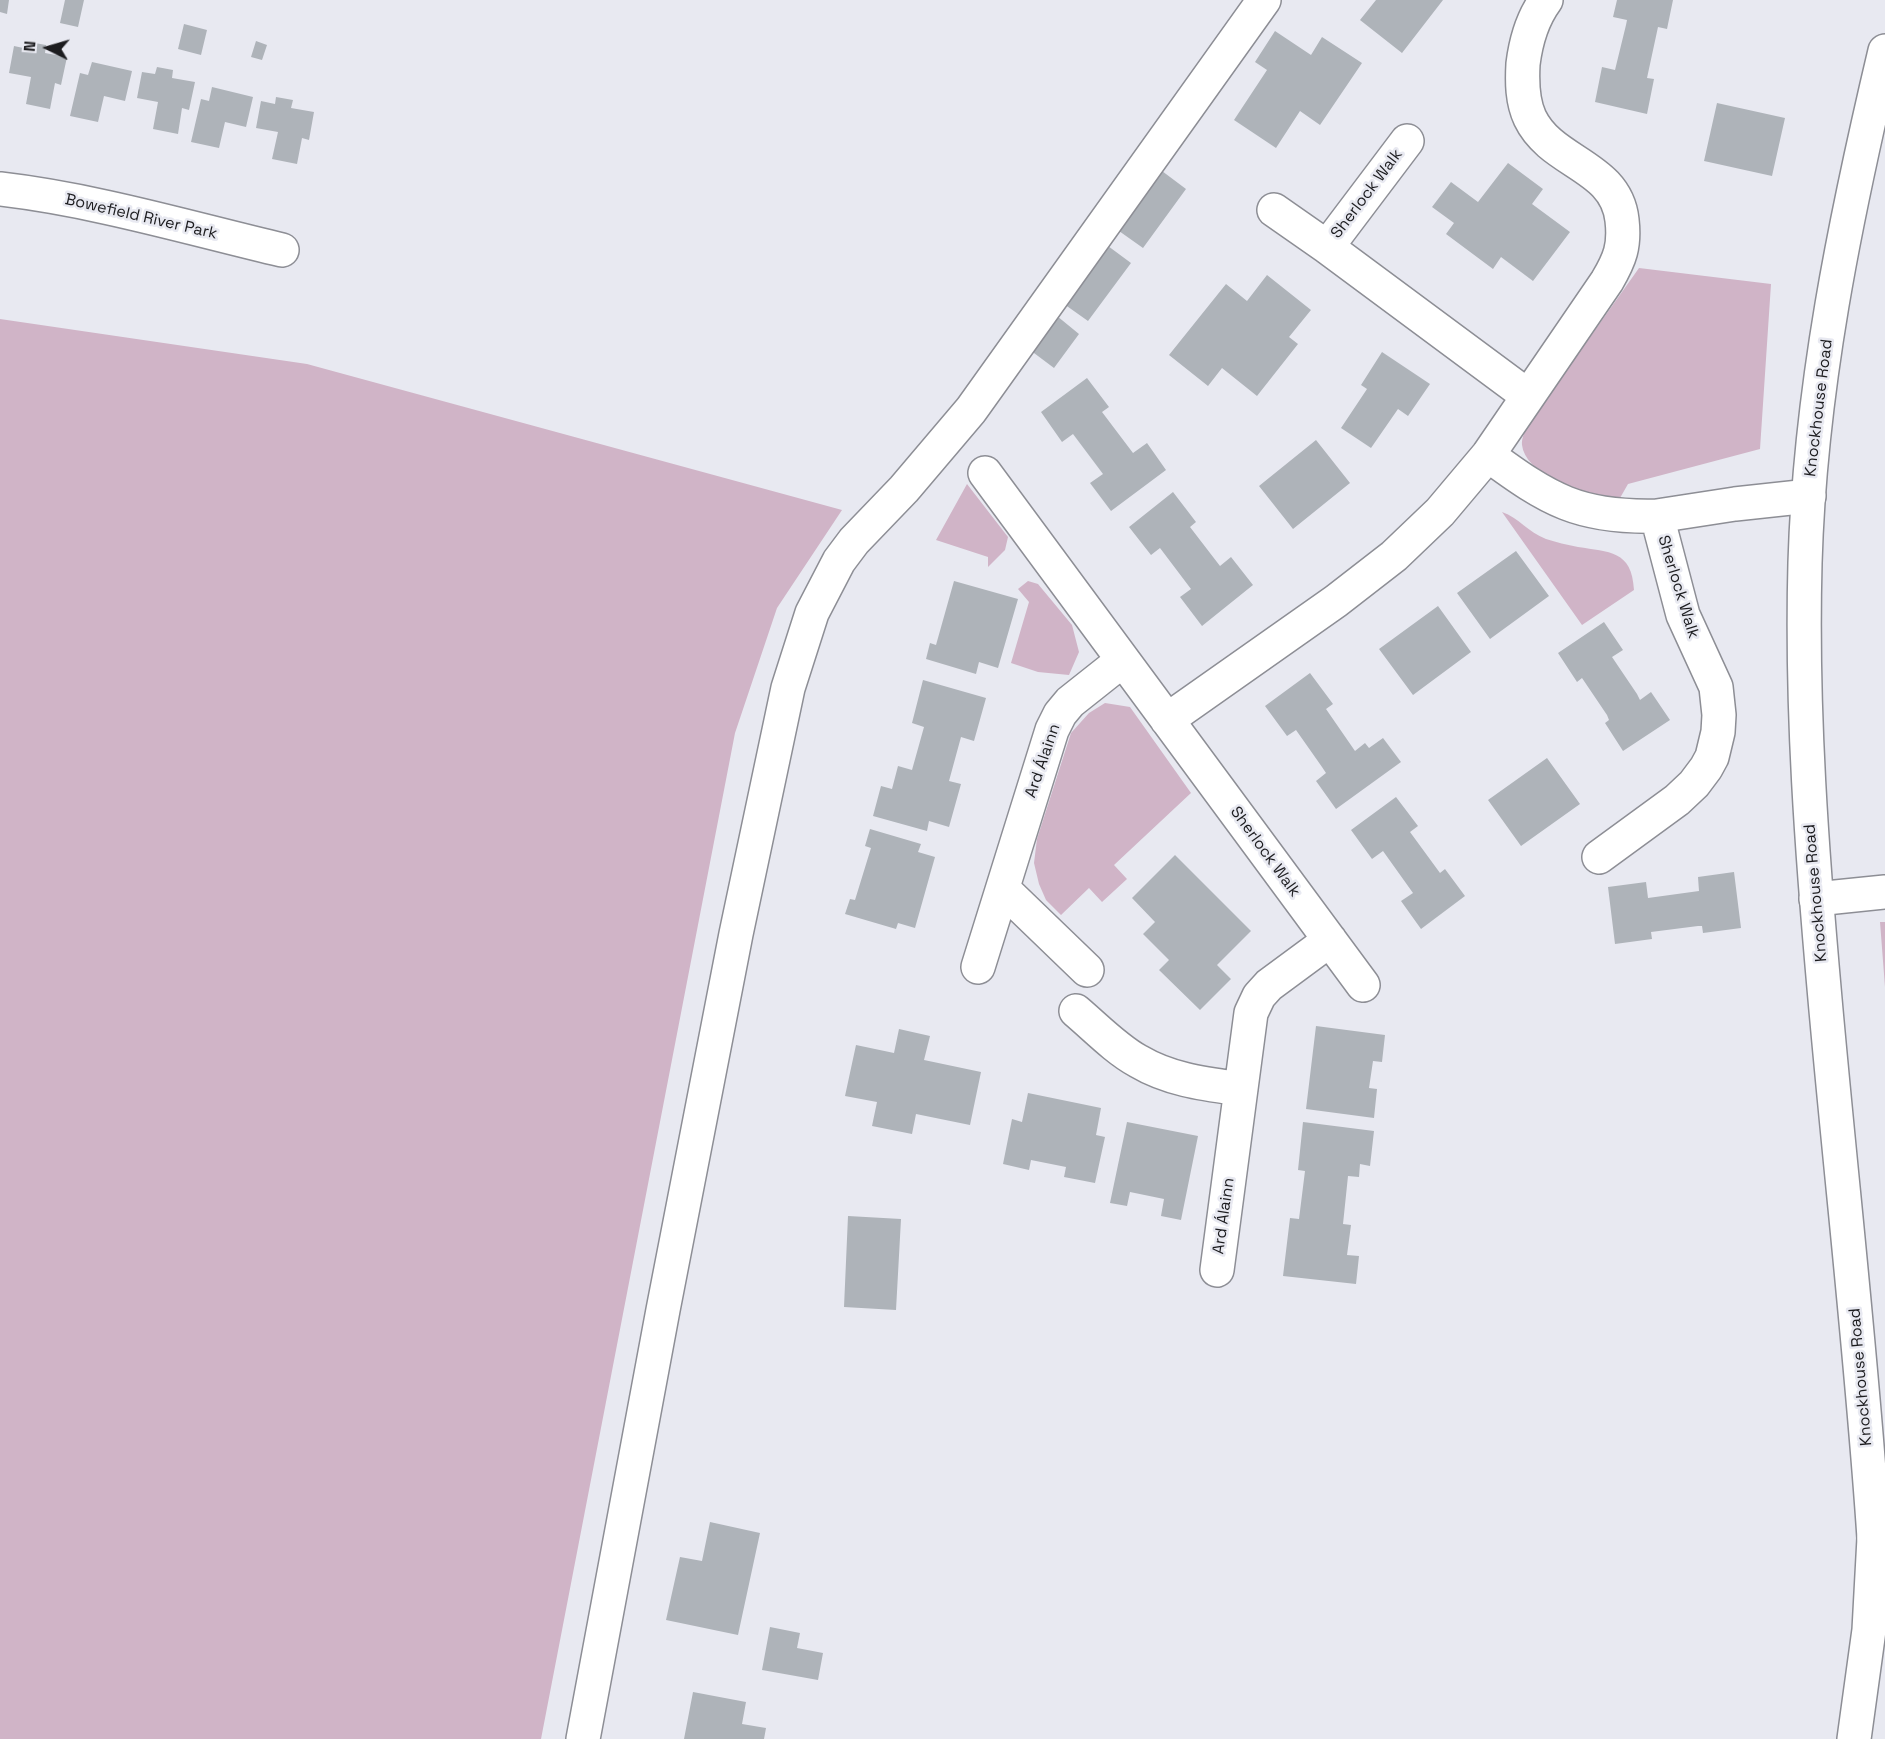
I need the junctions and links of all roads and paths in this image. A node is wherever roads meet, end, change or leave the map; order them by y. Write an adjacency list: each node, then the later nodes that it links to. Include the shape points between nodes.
1 (1264, 0): 28 (street, via 971,410 839,561 812,613 788,688 736,934)
2 (1546, 0): 9 (street, via 1528,34 1523,72 1525,104 1539,132 1605,182 1616,196 1621,210 1623,247 1607,281)
3 (1885, 51): 12 (street, Knockhouse Road, via 1835,286)
4 (1407, 141): 7 (street, Sherlock Walk)
5 (0, 189): 8 (street, Bowefield River Park, via 88,204)
6 (1274, 210): 7 (street, Sherlock Walk)
7 (1327, 247): 9 (street, Sherlock Walk)
8 (282, 250)
9 (1528, 396): 10 (street)
10 (1488, 455): 13 (street, Sherlock Walk, via 1563,503 1616,516); 15 (street, via 1440,512 1394,556)
11 (985, 473): 14 (street, Sherlock Walk)
12 (1809, 496): 13 (street); 19 (street, Knockhouse Road, via 1805,690)
13 (1657, 516): 16 (street, Sherlock Walk, via 1683,615 1716,687 1718,732 1712,757 1694,784)
14 (1123, 660): 15 (street, Sherlock Walk); 17 (street, Ard Álainn, via 1060,714)
15 (1167, 720): 20 (street, Sherlock Walk)
16 (1599, 857)
17 (1003, 889): 21 (street, Ard Álainn); 22 (street)
18 (1885, 892): 19 (street)
19 (1816, 899): 27 (street, Knockhouse Road)
20 (1330, 940): 23 (street, Sherlock Walk); 25 (street, Ard Álainn, via 1258,996 1251,1013)
21 (978, 968)
22 (1087, 970)
23 (1363, 985)
24 (1076, 1011): 25 (street, via 1151,1069 1196,1083)
25 (1241, 1089): 26 (street, Ard Álainn)
26 (1217, 1270)
27 (1879, 1539): 29 (street, Knockhouse Road)
28 (583, 1739)
29 (1854, 1739)

